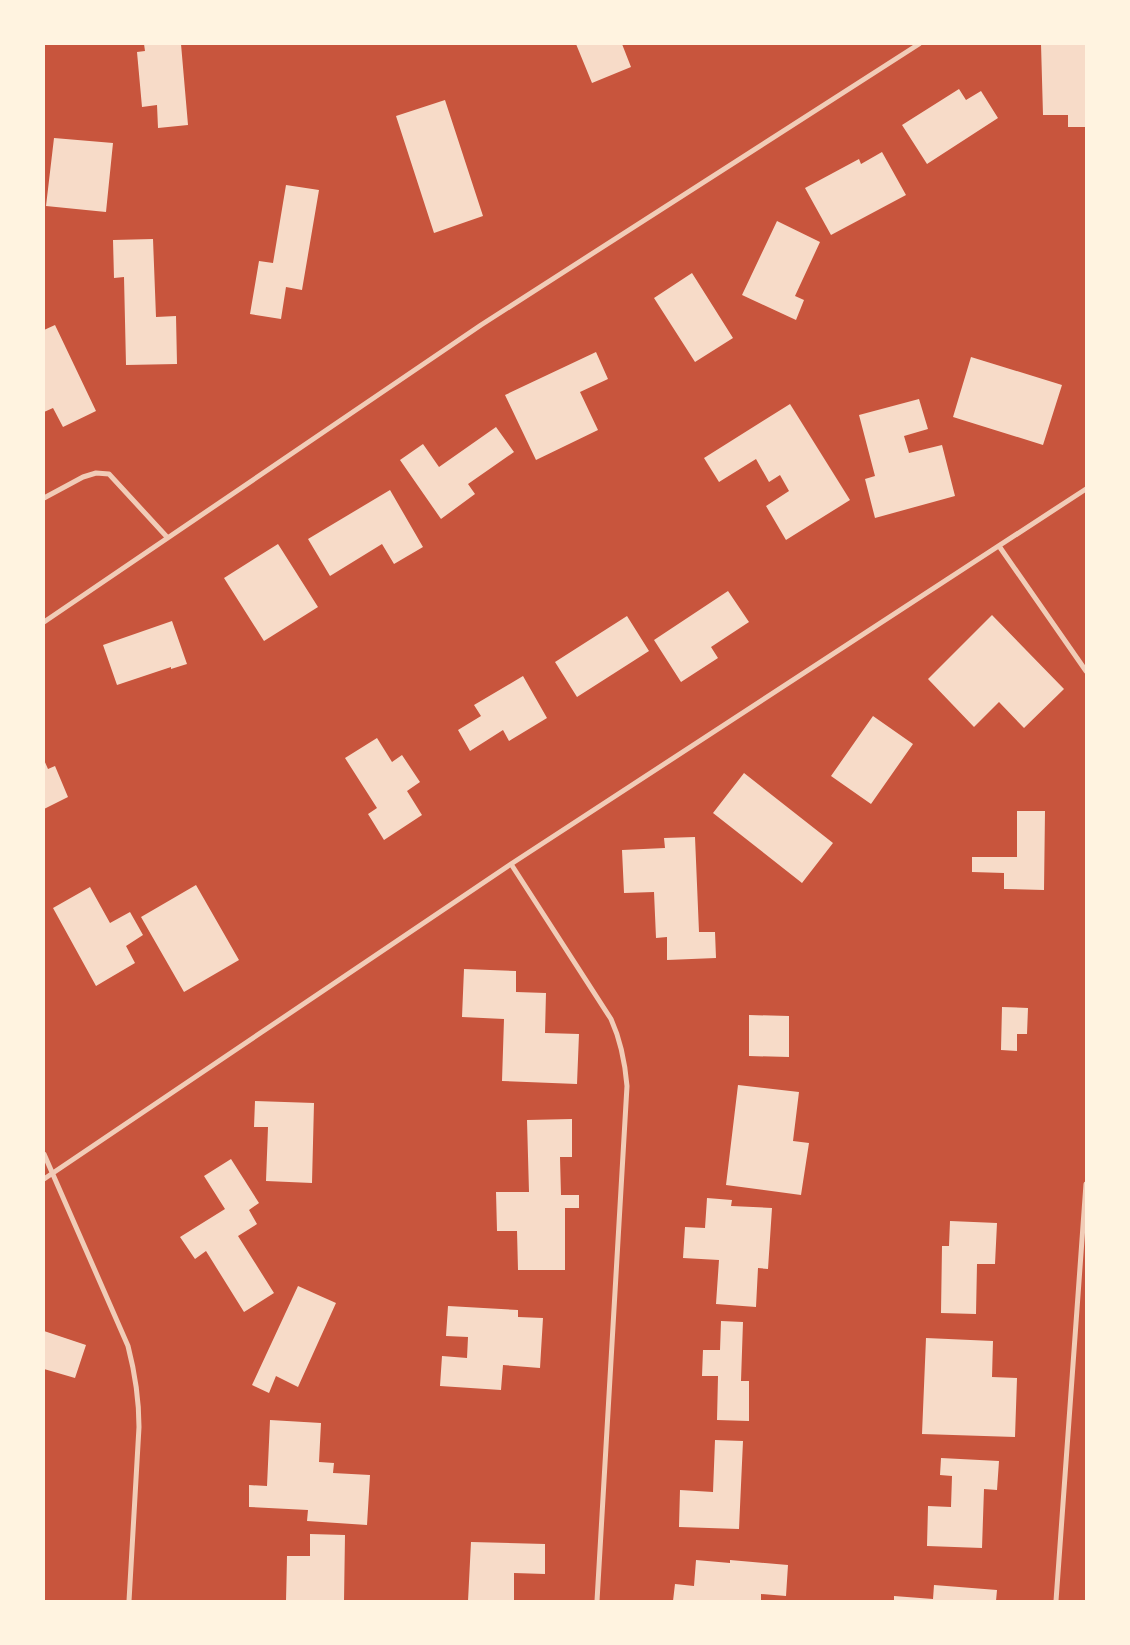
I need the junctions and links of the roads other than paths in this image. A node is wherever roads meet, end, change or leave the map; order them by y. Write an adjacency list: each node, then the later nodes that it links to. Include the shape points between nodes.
1 (919, 44): 4 (street, via 481,325)
2 (1086, 490): 5 (street)
3 (44, 498): 4 (street, via 83,477 109,474)
4 (166, 538): 6 (street)
5 (999, 546): 7 (street); 8 (street)
6 (44, 622)
7 (1086, 671)
8 (511, 864): 10 (street); 14 (street, via 610,1019 625,1061 626,1096)
9 (44, 1154): 10 (street)
10 (53, 1173): 11 (street); 13 (street, via 128,1346 135,1373 139,1427)
11 (44, 1179)
12 (1086, 1184): 15 (street)
13 (129, 1601)
14 (597, 1601)
15 (1056, 1601)

